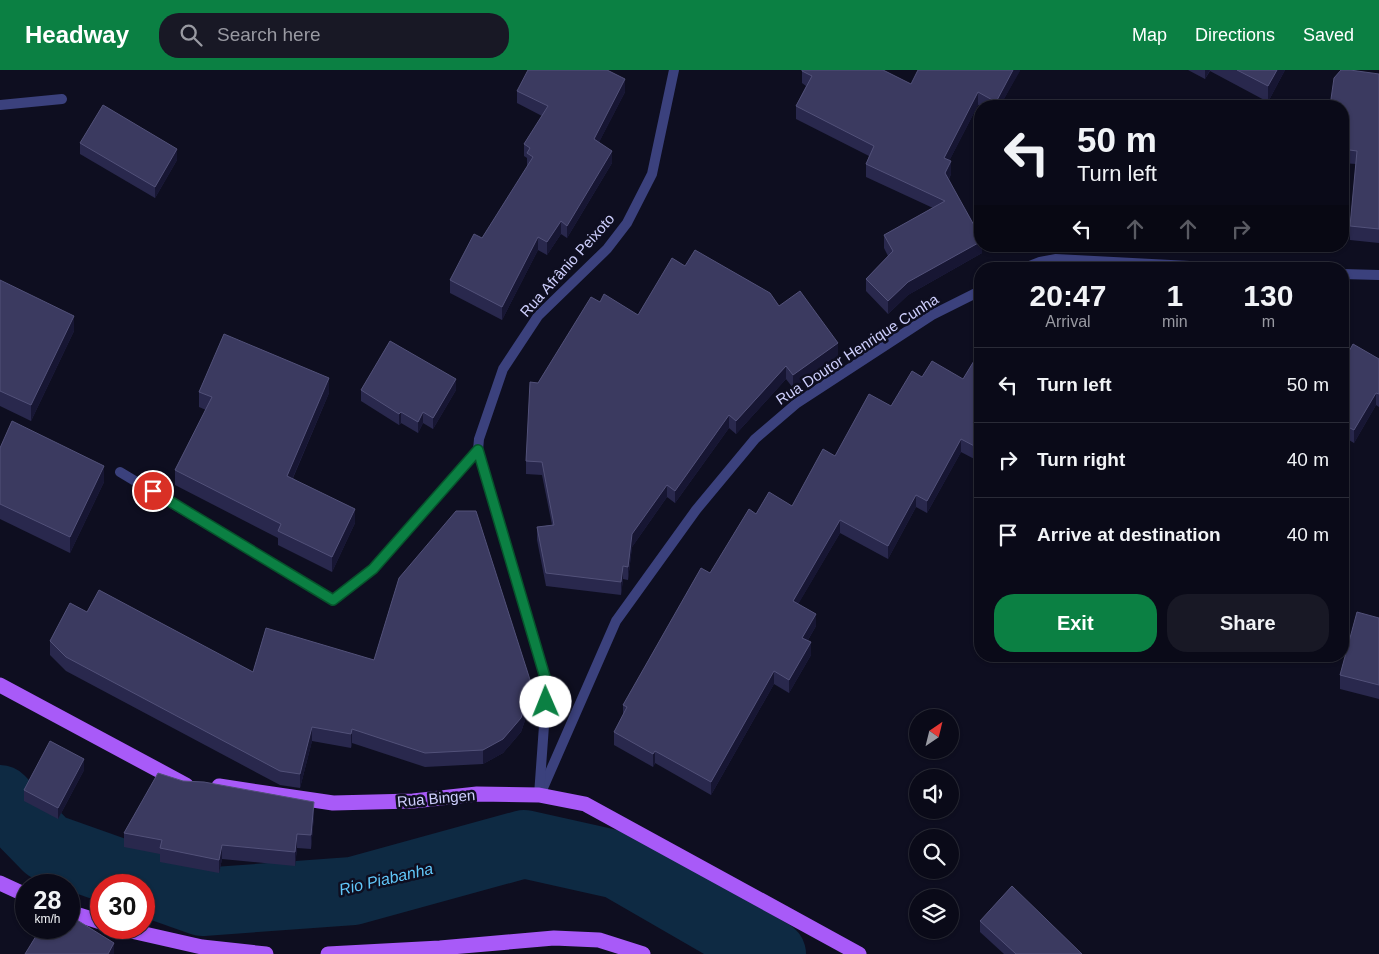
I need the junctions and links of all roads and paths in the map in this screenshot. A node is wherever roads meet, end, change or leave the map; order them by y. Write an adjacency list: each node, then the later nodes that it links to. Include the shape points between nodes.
1 (674, 70): 9 (street, Rua Afrânio Peixoto, via 652,174 627,223 606,249 538,316 502,369 478,439)
2 (62, 99): 3 (street)
3 (0, 105)
4 (1040, 262): 5 (street, via 1056,259)
5 (1113, 262)
6 (1349, 274): 7 (street)
7 (1379, 275)
8 (974, 294): 12 (street, Rua Doutor Henrique Cunha, via 932,316 798,403 755,439 696,510 616,621)
9 (478, 450): 10 (street, via 373,569 333,600); 12 (street, Rua Afrânio Peixoto, via 547,684)
10 (120, 472)
11 (0, 685): 12 (main road, Rua Bingen, via 184,785 234,787 333,803 413,801 477,794)
12 (540, 796): 19 (main road, Rua Bingen, via 584,804)
13 (0, 883): 14 (main road)
14 (15, 890)
15 (155, 936): 16 (main road, via 202,947)
16 (266, 954)
17 (328, 954): 18 (main road, via 554,938 599,940)
18 (643, 954)
19 (859, 954)

